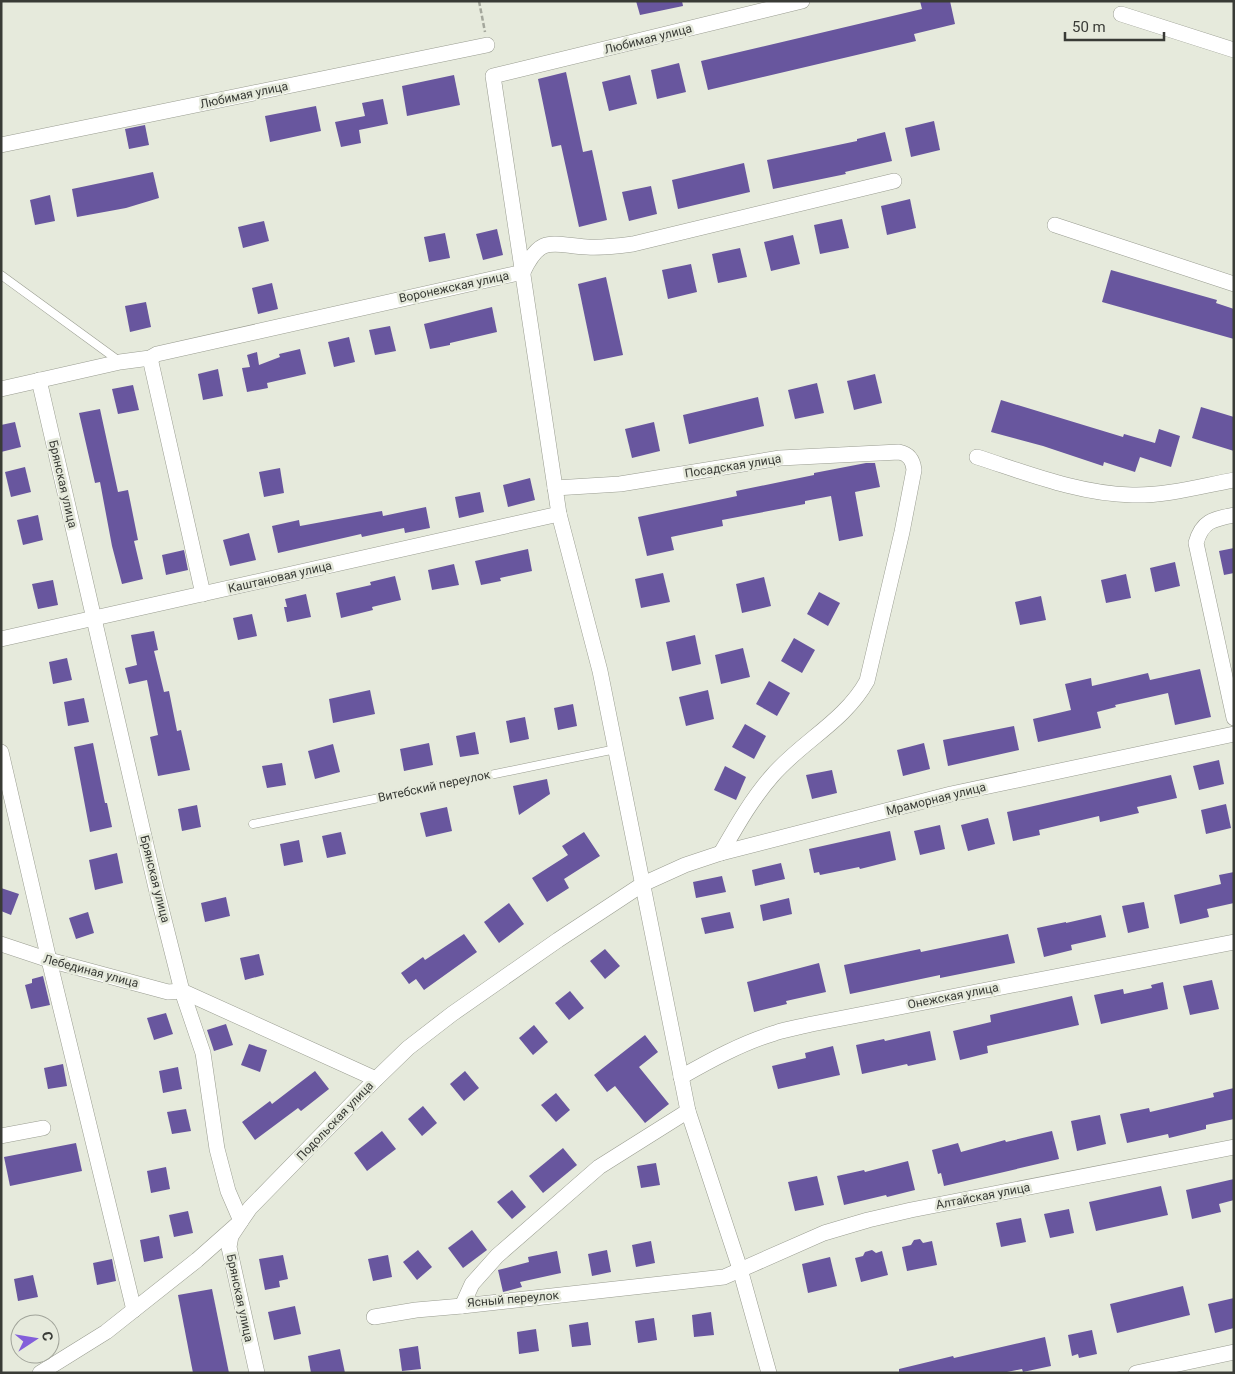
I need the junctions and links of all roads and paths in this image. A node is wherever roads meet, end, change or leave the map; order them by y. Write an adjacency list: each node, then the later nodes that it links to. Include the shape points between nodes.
1 (802, 1): 8 (street, Любимая улица, via 493,76)
2 (1121, 14): 4 (street)
3 (487, 45): 5 (street, Любимая улица)
4 (1234, 50)
5 (1, 146)
6 (894, 181): 8 (street, Воронежская улица, via 633,244 543,246 534,252)
7 (1055, 225): 10 (street)
8 (523, 272): 11 (street, Воронежская улица, via 264,329); 17 (street)
9 (1, 275): 12 (lane)
10 (1234, 284)
11 (150, 358): 12 (street, Воронежская улица); 20 (street)
12 (120, 362): 13 (street, Воронежская улица)
13 (39, 380): 14 (street, Воронежская улица); 21 (street, Брянская улица)
14 (1, 389)
15 (977, 457): 16 (street, via 1054,482 1131,495)
16 (1234, 480)
17 (555, 488): 18 (street); 28 (street, Посадская улица, via 620,484 780,458 899,452 905,453 913,463 902,532 867,681 859,696 772,776 746,810)
18 (559, 514): 20 (street, Каштановая улица); 25 (street, via 600,671)
19 (1234, 515): 23 (street, via 1206,523 1199,531 1196,543)
20 (203, 594): 21 (street, Каштановая улица)
21 (94, 618): 22 (street, Каштановая улица); 33 (street, Брянская улица)
22 (1, 639)
23 (1234, 718)
24 (1234, 734): 28 (street, Мраморная улица, via 951,794)
25 (616, 749): 27 (lane, Витебский переулок); 29 (street)
26 (1, 752): 32 (street)
27 (253, 824)
28 (721, 853): 29 (street, Мраморная улица)
29 (643, 884): 34 (street); 35 (street, Подольская улица, via 452,1014 408,1048)
30 (1234, 942): 34 (street, Онежская улица, via 775,1033 722,1055)
31 (1, 944): 32 (street, Лебединая улица)
32 (49, 960): 33 (street, Лебединая улица, via 168,992); 43 (street)
33 (182, 990): 35 (street); 40 (street, Брянская улица, via 203,1053 217,1149 228,1191)
34 (681, 1077): 36 (street)
35 (376, 1079): 40 (street, Подольская улица)
36 (688, 1111): 41 (street); 42 (street, Ясный переулок, via 592,1173 497,1256 472,1284)
37 (42, 1128): 38 (street)
38 (1, 1136)
39 (1234, 1147): 41 (street, Алтайская улица, via 877,1218 824,1233)
40 (241, 1221): 43 (street, Подольская улица); 47 (street, Брянская улица, via 231,1236 229,1247)
41 (740, 1269): 42 (street, Ясный переулок, via 724,1277); 48 (street)
42 (462, 1306): 44 (street)
43 (134, 1310): 46 (street, Подольская улица, via 106,1332)
44 (374, 1317)
45 (1234, 1352): 49 (street)
46 (40, 1373)
47 (257, 1373)
48 (769, 1373)
49 (1136, 1373)

